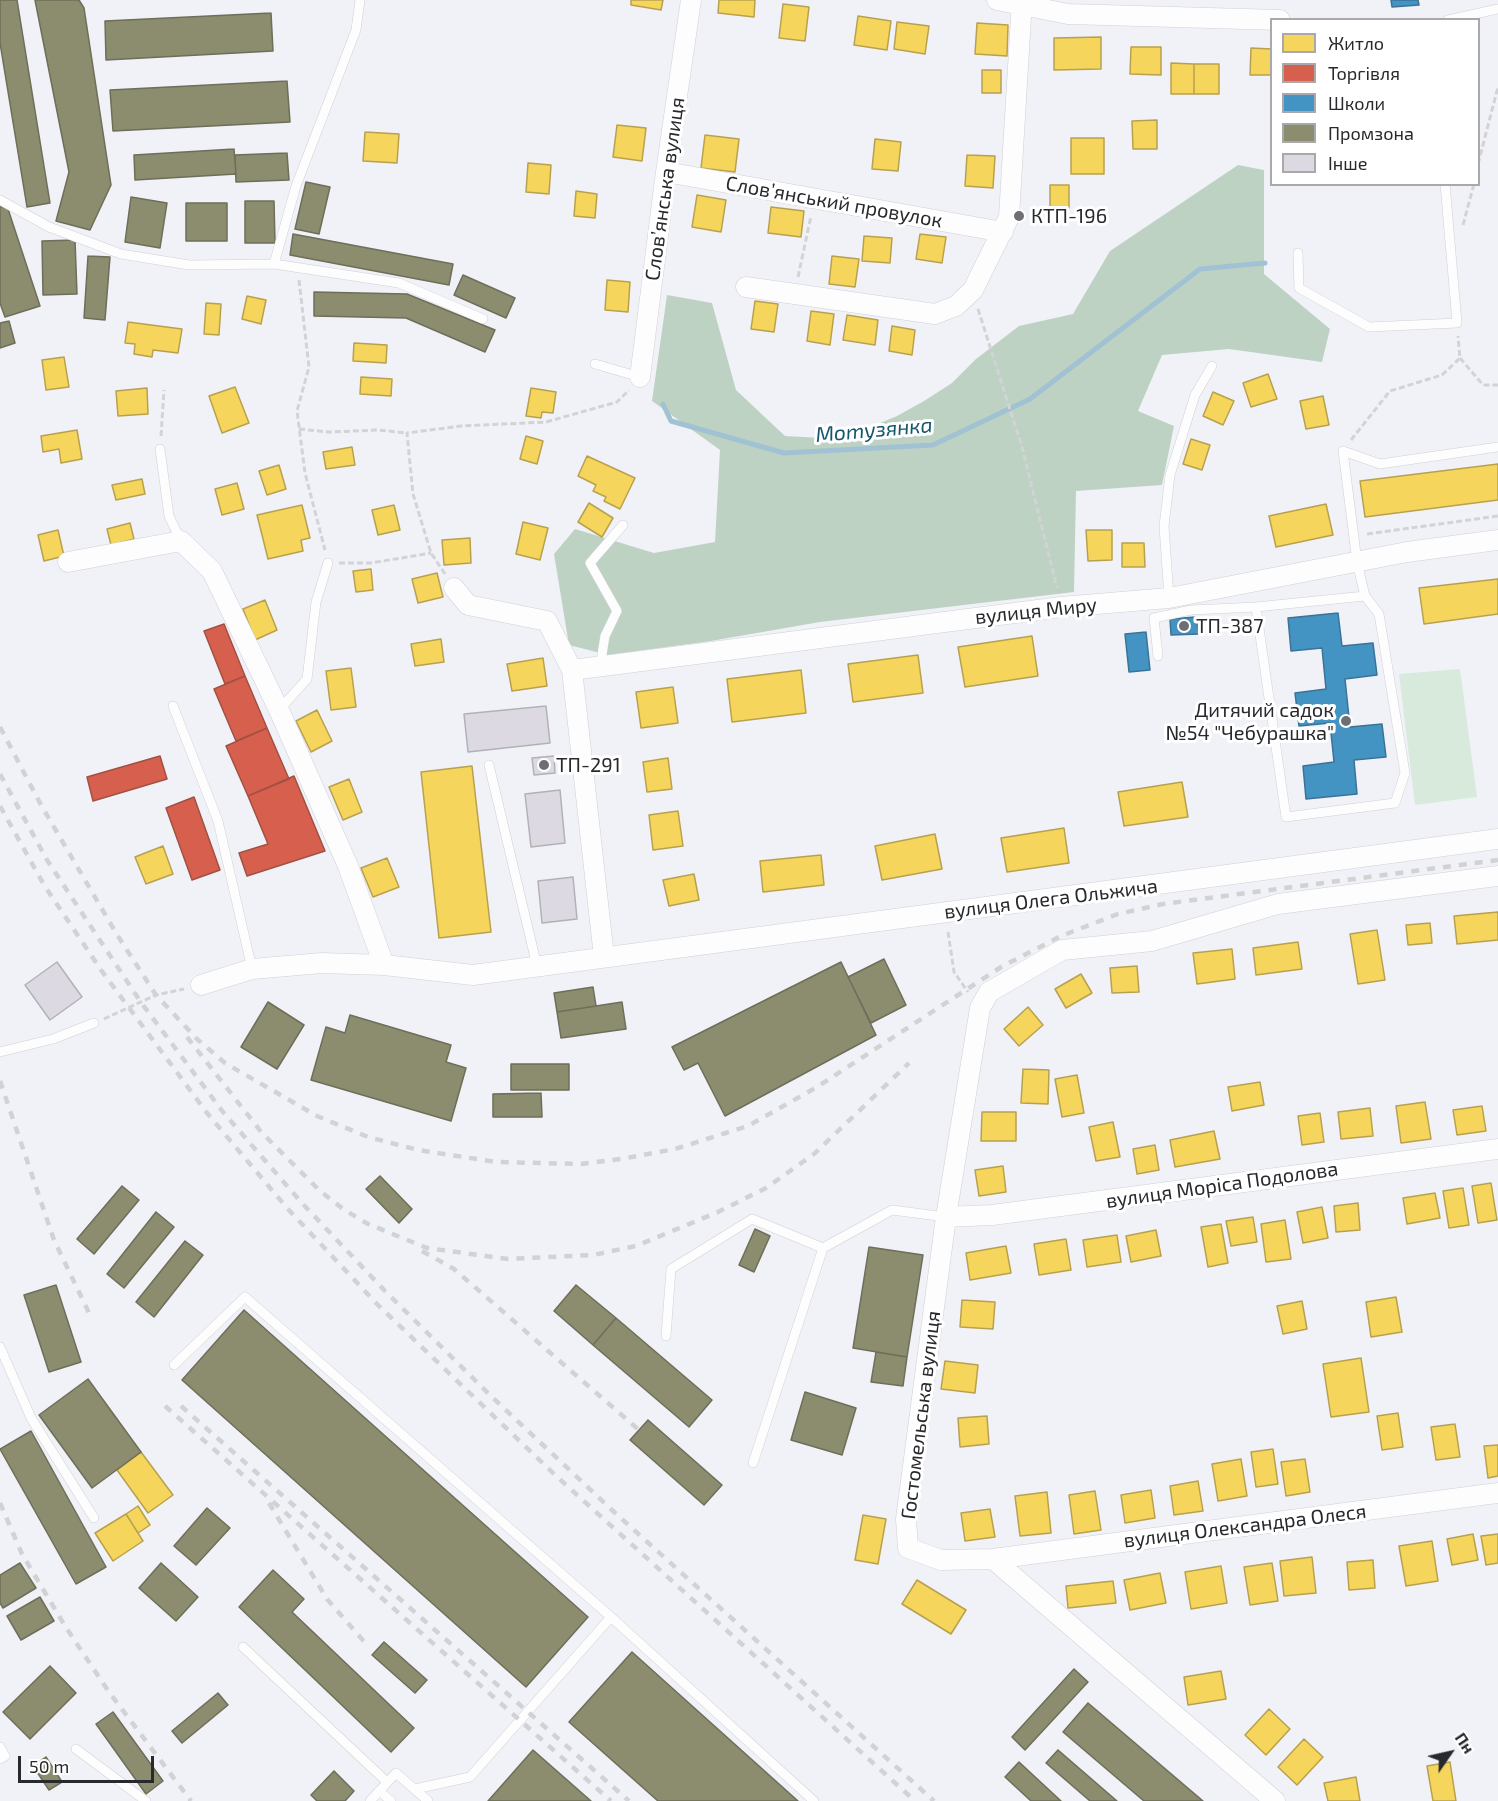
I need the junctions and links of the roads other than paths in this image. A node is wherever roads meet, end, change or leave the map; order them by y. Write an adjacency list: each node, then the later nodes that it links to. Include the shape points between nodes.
1 (360, 0): 13 (lane, via 356,30 296,186)
2 (691, 0): 8 (street, Словʼянська вулиця)
3 (997, 0): 4 (street)
4 (1022, 2): 6 (street, via 1068,14); 11 (street, via 1009,217)
5 (1498, 9): 7 (lane)
6 (1271, 13)
7 (1457, 18)
8 (666, 172): 11 (street, Словʼянський провулок); 18 (street, Словʼянська вулиця)
9 (1445, 186): 12 (lane, via 1456,323 1369,327 1299,288)
10 (0, 200): 13 (lane, via 49,227 121,254 189,265)
11 (1003, 232): 14 (street, via 973,290 956,306 935,314)
12 (1298, 254)
13 (274, 264): 15 (lane, via 399,283)
14 (746, 287)
15 (483, 319)
16 (595, 364): 18 (lane)
17 (1212, 366): 29 (lane, via 1195,395 1170,475 1164,526)
18 (640, 377)
19 (1498, 447): 25 (lane, via 1380,464 1342,451)
20 (160, 449): 23 (lane, via 169,516)
21 (623, 525): 32 (lane, via 590,563 617,611 605,636)
22 (1498, 540): 25 (street, вулиця Миру)
23 (181, 541): 24 (street); 35 (street, via 212,571)
24 (68, 562)
25 (1358, 562): 28 (lane); 29 (street, вулиця Миру)
26 (328, 563): 35 (lane, via 316,602 307,679)
27 (454, 588): 33 (street, via 468,605 547,621)
28 (1365, 596): 30 (lane); 30 (lane, via 1379,614 1405,773 1395,803 1286,817)
29 (1169, 598): 32 (street, вулиця Миру, via 1061,607)
30 (1256, 607): 31 (lane, via 1191,610 1154,618)
31 (1158, 656)
32 (600, 666): 33 (street, вулиця Миру)
33 (572, 670): 39 (street)
34 (173, 706): 42 (lane, via 218,821)
35 (279, 710): 40 (street, via 348,866)
36 (489, 765): 41 (lane)
37 (1498, 839): 39 (street, вулиця Олега Ольжича)
38 (1498, 876): 47 (street, Гостомельська вулиця, via 1278,904 1152,941 1062,950 989,992 980,1008)
39 (604, 957): 41 (street, вулиця Олега Ольжича)
40 (384, 964): 41 (street, вулиця Олега Ольжича, via 473,975); 42 (street, вулиця Олега Ольжича, via 322,963)
41 (537, 966)
42 (252, 969): 43 (street, вулиця Олега Ольжича)
43 (201, 985)
44 (94, 1023): 45 (lane, via 53,1039)
45 (0, 1052)
46 (1498, 1149): 47 (street, вулиця Моріса Подолова, via 992,1215)
47 (946, 1217): 48 (lane, via 892,1210); 55 (street, Гостомельська вулиця, via 906,1519 908,1548 941,1560)
48 (823, 1248): 49 (lane, via 752,1219 671,1269); 52 (lane)
49 (666, 1336)
50 (0, 1347): 54 (lane, via 31,1418)
51 (174, 1365): 56 (lane, via 245,1297)
52 (753, 1463)
53 (1498, 1493): 55 (street, вулиця Олександра Олеся)
54 (94, 1518)
55 (993, 1559): 69 (street)
56 (611, 1617): 62 (lane, via 470,1777); 68 (lane)
57 (243, 1647): 61 (lane)
58 (0, 1747): 60 (lane, via 5,1756)
59 (76, 1749): 64 (lane)
60 (0, 1759)
61 (387, 1782): 62 (lane, via 396,1773); 63 (lane)
62 (415, 1789): 67 (lane)
63 (379, 1791): 65 (lane); 66 (lane)
64 (146, 1801)
65 (370, 1801)
66 (391, 1801)
67 (428, 1801)
68 (814, 1801)
69 (1275, 1801)

